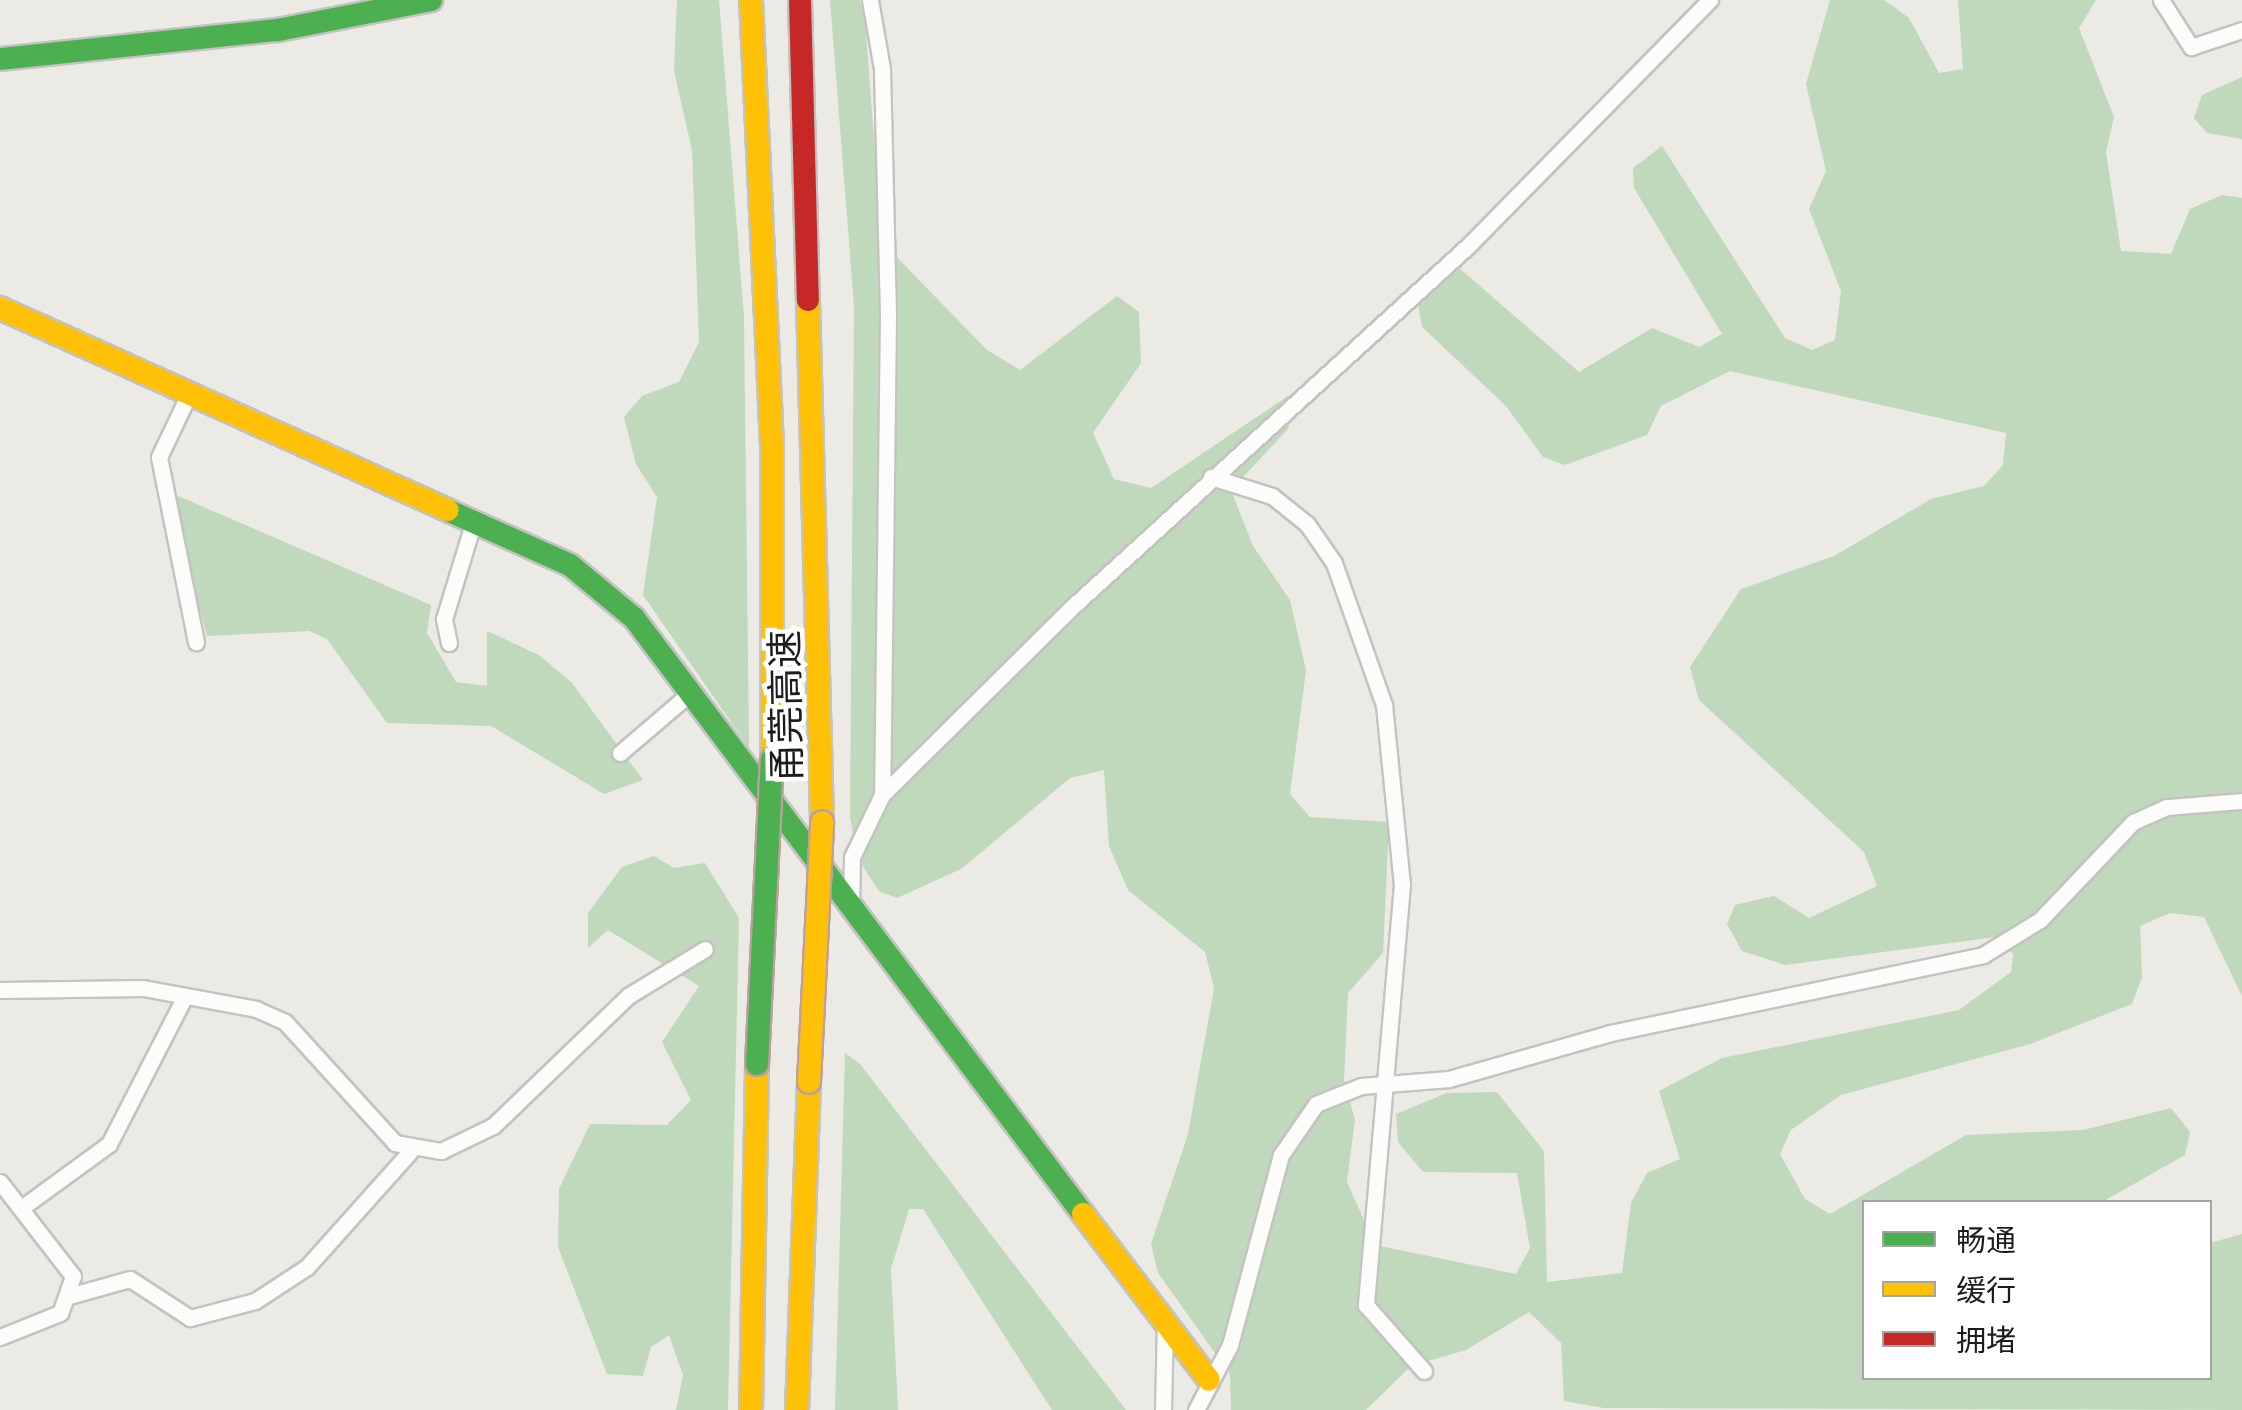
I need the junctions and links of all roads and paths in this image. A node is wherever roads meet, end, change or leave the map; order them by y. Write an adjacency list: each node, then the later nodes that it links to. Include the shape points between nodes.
1 (431, 0): 8 (main road, via 278,30)
2 (751, 0): 32 (main road, 甬莞高速, bridge, via 772,760)
3 (800, 0): 33 (main road, 甬莞高速, bridge, via 822,822)
4 (870, 0): 17 (street, via 882,69 887,298)
5 (1710, 0): 11 (street, via 1469,245)
6 (2161, 0): 7 (street, via 2192,47)
7 (2242, 30)
8 (0, 58)
9 (0, 308): 10 (main road)
10 (190, 392): 12 (main road); 13 (street, via 159,457)
11 (1211, 477): 17 (street); 23 (street, via 1272,496 1307,524 1334,562 1384,705 1402,884)
12 (474, 520): 14 (street, via 444,619); 15 (main road, via 570,566 634,618)
13 (196, 642)
14 (449, 642)
15 (689, 694): 16 (street); 19 (main road)
16 (620, 754)
17 (882, 795): 19 (street, via 852,857)
18 (2242, 801): 23 (street, via 2168,807 2132,822 2040,920 1983,955 1610,1033 1450,1078)
19 (853, 918): 28 (main road)
20 (706, 949): 24 (street, via 628,996 493,1126 441,1151)
21 (0, 990): 22 (street, via 89,985)
22 (184, 996): 24 (street, via 285,1022); 26 (street, via 109,1144)
23 (1381, 1086): 30 (street, via 1366,1305); 31 (street, via 1336,1094 1301,1120 1281,1155 1230,1346)
24 (410, 1152): 27 (street, via 308,1267 254,1301 190,1318 130,1279)
25 (0, 1182): 26 (street)
26 (24, 1206): 27 (street, via 73,1276)
27 (70, 1296): 29 (street, via 60,1314)
28 (1166, 1316): 31 (main road); 34 (street)
29 (0, 1336)
30 (1424, 1371)
31 (1208, 1380): 35 (street)
32 (751, 1410)
33 (796, 1410)
34 (1163, 1410)
35 (1196, 1410)

